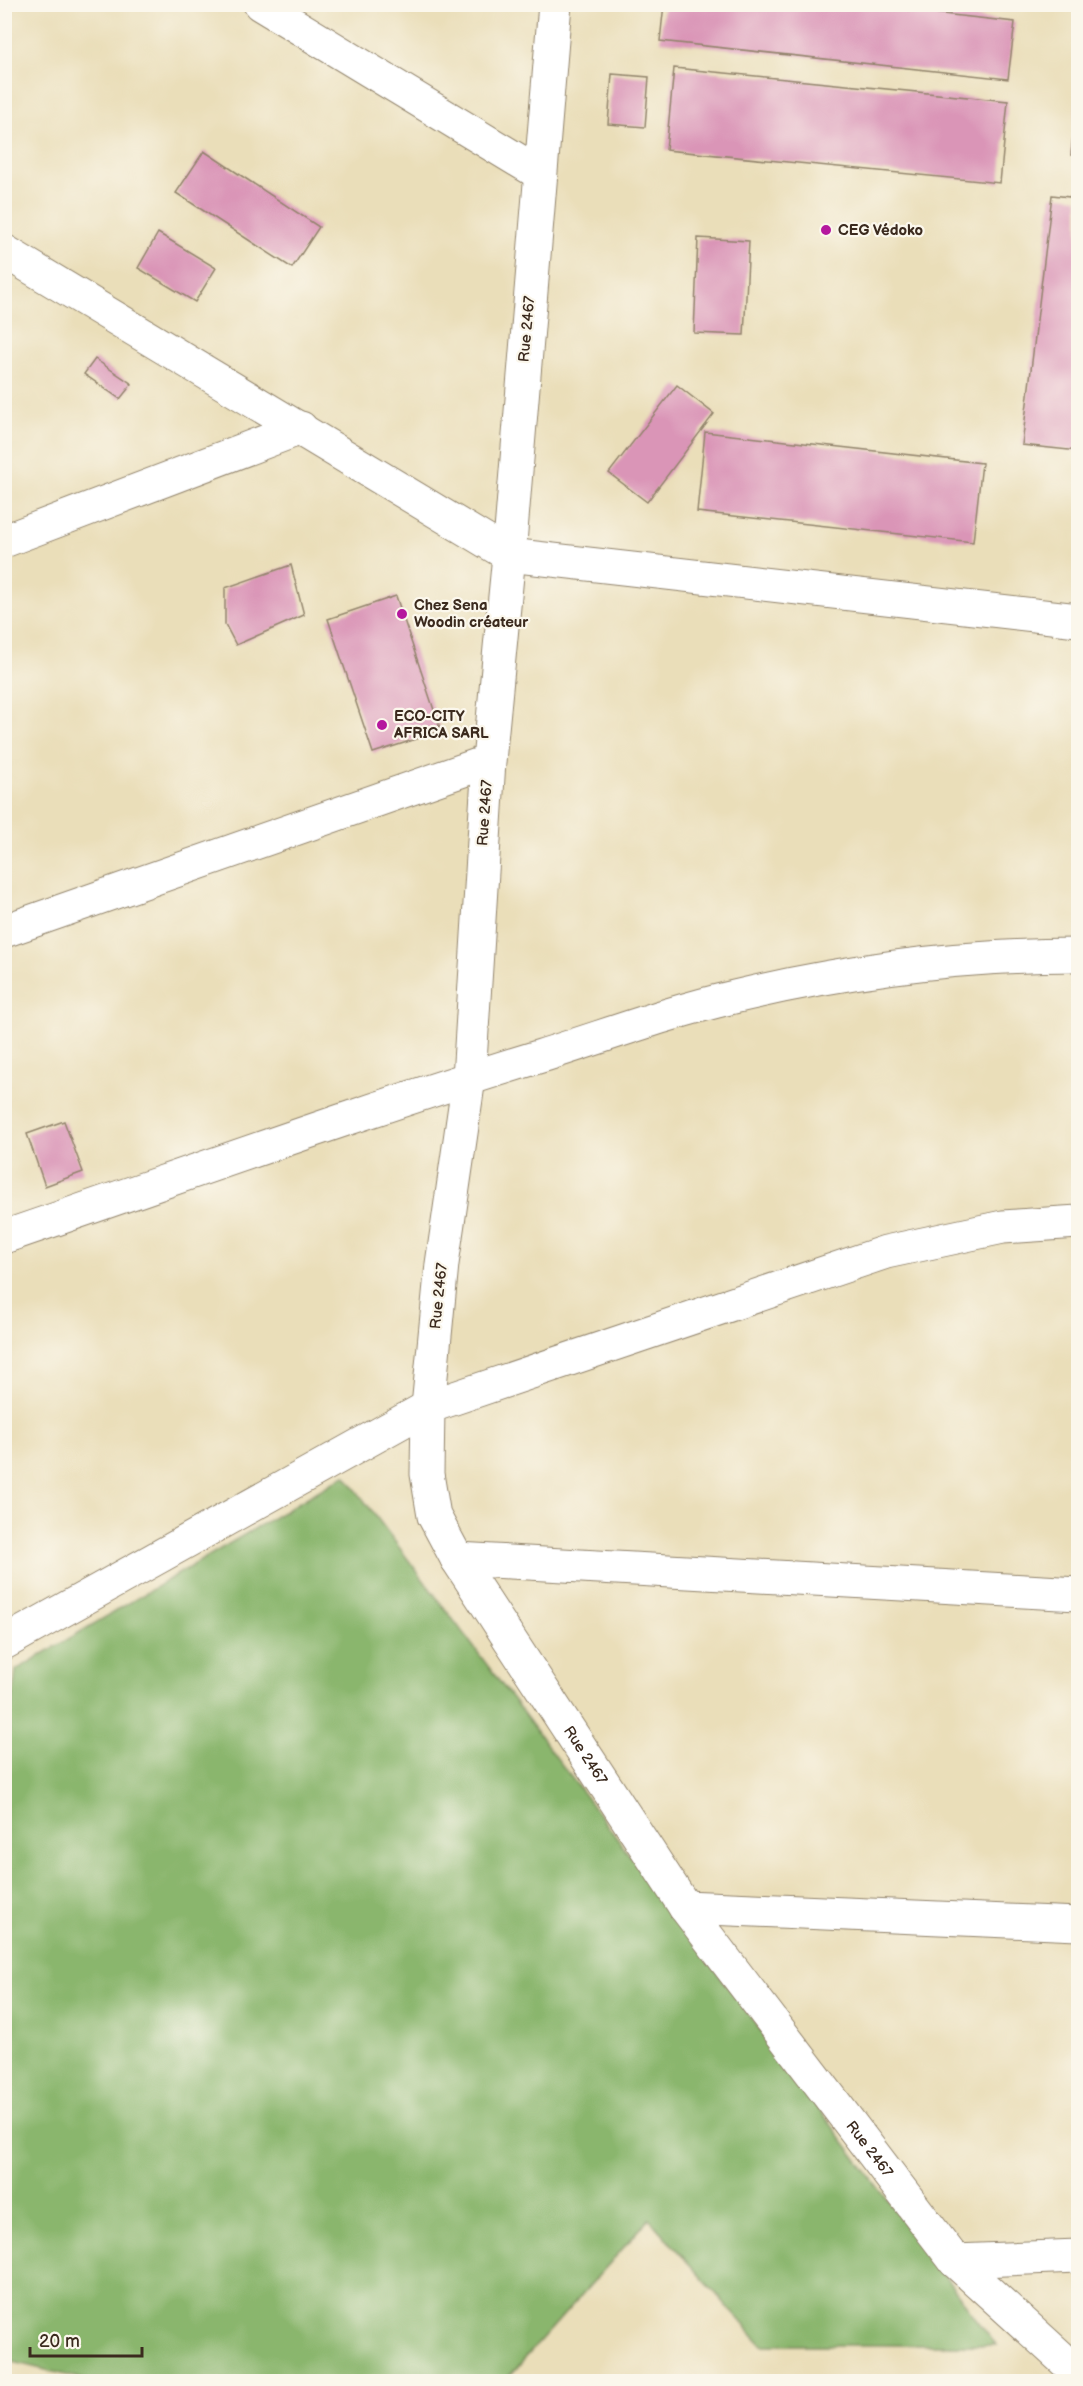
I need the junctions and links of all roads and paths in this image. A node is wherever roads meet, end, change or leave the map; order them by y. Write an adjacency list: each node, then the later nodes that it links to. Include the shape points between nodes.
1 (555, 4): 3 (street, Rue 2467)
2 (262, 5): 3 (street)
3 (539, 172): 7 (street, Rue 2467)
4 (4, 251): 5 (street)
5 (301, 428): 6 (street); 7 (street)
6 (4, 541)
7 (509, 555): 8 (street); 9 (street, Rue 2467)
8 (1078, 620)
9 (489, 761): 10 (street); 12 (street, Rue 2467)
10 (4, 932)
11 (1078, 955): 12 (street, via 1024,955 831,976 733,997)
12 (469, 1078): 14 (street); 15 (street, Rue 2467, via 442,1263)
13 (1078, 1222): 15 (street, via 1003,1227 886,1252)
14 (4, 1237)
15 (428, 1407): 16 (street, Rue 2467, via 428,1474 434,1516); 18 (street)
16 (457, 1559): 17 (street); 19 (street, Rue 2467)
17 (1078, 1594)
18 (4, 1643)
19 (685, 1907): 20 (street); 22 (street, Rue 2467)
20 (1078, 1924)
21 (1078, 2256): 22 (street)
22 (955, 2261): 23 (street, Rue 2467)
23 (1078, 2373)

